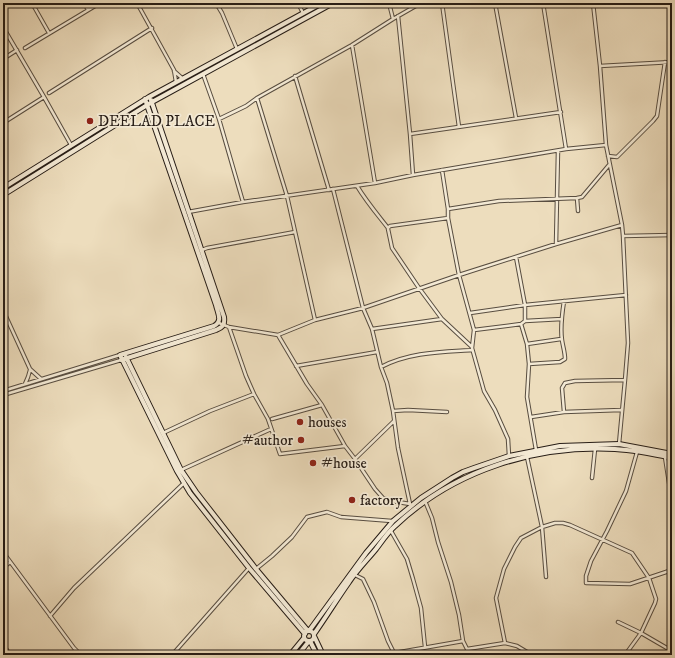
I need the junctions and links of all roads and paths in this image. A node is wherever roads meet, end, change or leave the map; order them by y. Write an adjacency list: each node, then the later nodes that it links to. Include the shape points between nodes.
1 (32, 3): 22 (street)
2 (84, 3): 16 (street)
3 (100, 3): 16 (street)
4 (137, 3): 21 (street)
5 (216, 3): 26 (street)
6 (298, 3): 17 (street)
7 (322, 3): 17 (main road)
8 (333, 3): 34 (main road)
9 (389, 3): 19 (street)
10 (421, 3): 18 (street)
11 (442, 3): 48 (street)
12 (495, 3): 45 (street)
13 (543, 3): 44 (street)
14 (593, 3): 32 (street)
15 (669, 3): 23 (street)
16 (88, 10): 22 (street)
17 (304, 13): 26 (main road)
18 (398, 16): 19 (street); 49 (street)
19 (393, 19): 24 (street)
20 (3, 27): 27 (street)
21 (152, 28): 33 (street); 38 (street)
22 (49, 33): 25 (street)
23 (672, 42): 28 (street)
24 (352, 45): 35 (street); 58 (street)
25 (25, 48)
26 (237, 49): 36 (main road)
27 (17, 50): 29 (street); 39 (street)
28 (672, 51)
29 (3, 59)
30 (665, 62): 31 (street); 32 (street); 54 (street, via 657,116 654,121 617,157)
31 (672, 62)
32 (600, 66): 51 (street)
33 (174, 70): 36 (street); 37 (street)
34 (203, 74): 42 (main road); 46 (street)
35 (295, 76): 41 (street); 62 (street)
36 (183, 78): 37 (main road)
37 (176, 82): 40 (main road)
38 (49, 93)
39 (44, 97): 47 (street); 50 (street)
40 (147, 98): 42 (main road); 43 (main road); 50 (main road)
41 (257, 98): 46 (street); 64 (street)
42 (152, 102): 43 (main road); 70 (main road)
43 (147, 104): 63 (main road); 72 (main road)
44 (561, 112): 45 (street); 52 (street)
45 (516, 118): 48 (street)
46 (219, 119): 67 (street)
47 (3, 123)
48 (459, 126): 49 (street)
49 (410, 134): 57 (street)
50 (71, 145): 60 (main road)
51 (606, 145): 52 (street); 54 (street)
52 (566, 149): 53 (street)
53 (558, 151): 56 (street); 66 (street)
54 (608, 156): 55 (street)
55 (610, 165): 65 (street, via 582,197); 73 (street)
56 (442, 170): 57 (street); 68 (street)
57 (413, 175): 58 (street)
58 (375, 183): 59 (street)
59 (358, 186): 61 (street); 74 (street)
60 (3, 188)
61 (333, 189): 62 (street); 86 (street)
62 (329, 190): 64 (street)
63 (3, 195)
64 (287, 196): 67 (street); 75 (street)
65 (577, 198): 66 (street); 69 (street)
66 (558, 199): 68 (street, via 499,201); 78 (street)
67 (243, 202): 70 (street)
68 (448, 209): 71 (street)
69 (578, 211)
70 (188, 212): 72 (main road)
71 (448, 218): 74 (street); 81 (street)
72 (190, 224): 79 (main road); 93 (main road, via 220,318)
73 (622, 225): 77 (street); 78 (street)
74 (388, 228): 82 (street, via 392,248)
75 (295, 232): 79 (street); 91 (street)
76 (672, 235): 77 (street)
77 (622, 236): 83 (street)
78 (556, 244): 80 (street)
79 (202, 250): 95 (main road, via 224,317)
80 (516, 257): 81 (street); 85 (street)
81 (459, 275): 82 (street); 88 (street)
82 (419, 288): 86 (street); 89 (street)
83 (626, 294): 84 (street); 111 (street, via 628,343)
84 (564, 301): 85 (street); 90 (street)
85 (525, 305): 88 (street); 92 (street)
86 (363, 308): 91 (street); 97 (street)
87 (3, 310): 109 (street)
88 (470, 313): 98 (street)
89 (442, 319): 97 (street); 102 (street)
90 (562, 319): 92 (street); 100 (street)
91 (316, 320): 99 (street)
92 (525, 321): 94 (street)
93 (219, 323): 95 (street); 104 (main road)
94 (521, 324): 98 (street); 101 (street)
95 (224, 325): 96 (street); 104 (main road, via 216,330)
96 (229, 327): 99 (street); 114 (street)
97 (372, 329): 103 (street)
98 (474, 330): 102 (street)
99 (278, 335): 107 (street)
100 (561, 339): 101 (street); 106 (street, via 565,359 560,362)
101 (527, 344): 106 (street)
102 (472, 349): 108 (street, via 425,353 390,362); 132 (street, via 484,391 508,439)
103 (377, 352): 107 (street); 108 (street)
104 (126, 356): 105 (main road); 125 (main road)
105 (121, 357): 110 (street); 115 (street); 139 (main road)
106 (529, 364): 121 (street, via 528,397)
107 (296, 366): 116 (street)
108 (381, 367): 118 (street)
109 (30, 369): 110 (street); 112 (street)
110 (41, 379): 112 (street)
111 (625, 380): 117 (street); 120 (street, via 575,381 565,384 562,388)
112 (25, 384): 113 (street)
113 (3, 391)
114 (254, 394): 124 (street); 125 (street)
115 (3, 395)
116 (322, 406): 122 (street); 127 (street)
117 (621, 410): 120 (street); 126 (street)
118 (392, 411): 119 (street); 123 (street)
119 (447, 412)
120 (564, 412): 121 (street)
121 (531, 417): 129 (street)
122 (272, 419)
123 (394, 421): 136 (street); 142 (street)
124 (271, 429): 127 (street, via 282,454); 137 (street)
125 (163, 433): 137 (main road)
126 (619, 444): 129 (main road, via 560,446); 131 (main road)
127 (345, 446): 136 (street)
128 (595, 449): 130 (main road); 133 (main road); 138 (street)
129 (536, 450): 132 (main road)
130 (637, 452): 134 (main road); 146 (street, via 626,491)
131 (672, 454)
132 (509, 456): 142 (main road, via 463,472)
133 (527, 457): 140 (main road, via 479,471); 144 (street)
134 (665, 457): 135 (main road); 141 (street)
135 (672, 458)
136 (355, 459): 142 (street, via 383,498)
137 (181, 470): 151 (main road)
138 (592, 478)
139 (184, 483): 150 (main road); 156 (street, via 74,588)
140 (425, 501): 145 (main road); 162 (street, via 451,582)
141 (672, 502)
142 (410, 505): 143 (main road)
143 (393, 521): 151 (street, via 341,518 327,512 307,517 292,537); 159 (main road)
144 (542, 526): 146 (street, via 563,523); 154 (street); 163 (street, via 522,538 504,570 496,598)
145 (391, 531): 153 (main road); 165 (street, via 407,559 422,608)
146 (603, 540): 155 (street, via 632,553); 155 (street, via 591,561 586,583 630,584)
147 (3, 552): 148 (street)
148 (10, 562): 149 (street); 156 (street)
149 (3, 568)
150 (249, 568): 159 (main road); 171 (street)
151 (256, 569): 159 (main road)
152 (672, 570): 155 (street)
153 (354, 575): 160 (main road); 168 (street, via 363,579)
154 (546, 577)
155 (649, 578): 158 (street, via 656,598)
156 (50, 616): 170 (street)
157 (618, 622): 158 (street)
158 (641, 633): 167 (street); 179 (street)
159 (306, 634): 160 (main road); 161 (main road, via 306,640); 172 (main road)
160 (314, 635): 161 (main road); 175 (main road)
161 (309, 641): 173 (main road); 174 (main road)
162 (463, 641): 165 (street); 166 (street)
163 (505, 643): 166 (street); 178 (street, via 517,646)
164 (3, 644): 169 (street)
165 (425, 647): 168 (street)
166 (467, 649): 177 (street)
167 (672, 651)
168 (392, 654): 176 (street)
169 (10, 655)
170 (81, 655)
171 (172, 655)
172 (290, 655)
173 (298, 655)
174 (317, 655)
175 (323, 655)
176 (383, 655)
177 (469, 655)
178 (532, 655)
179 (625, 655)

